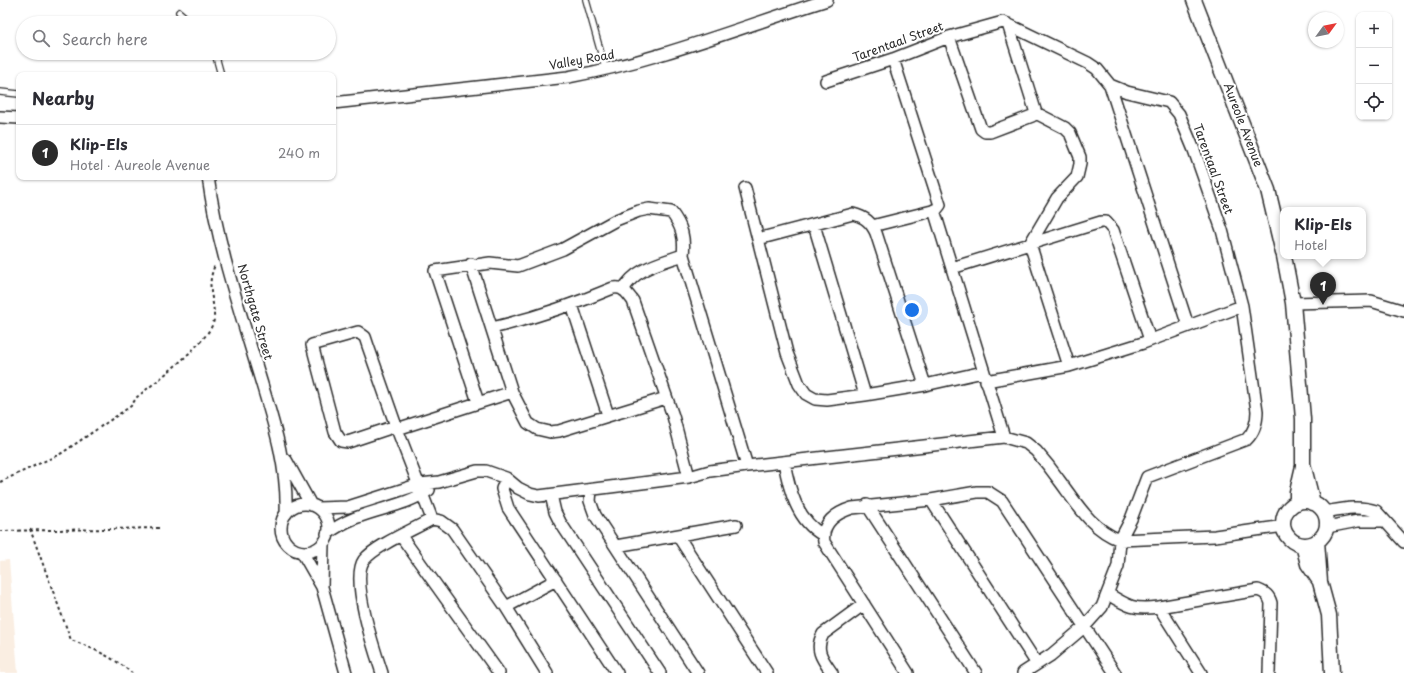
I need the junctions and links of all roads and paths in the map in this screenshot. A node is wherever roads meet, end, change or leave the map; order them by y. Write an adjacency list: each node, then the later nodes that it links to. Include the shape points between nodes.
1 (586, 0): 10 (lane)
2 (827, 0): 10 (street, Valley Road)
3 (1194, 0): 26 (street, Aureole Avenue, via 1268,190)
4 (179, 12): 5 (lane)
5 (184, 16)
6 (1008, 24): 7 (street, Tarentaal Street, via 999,22); 13 (street, Tarentaal Street, via 1088,63); 17 (street)
7 (949, 37): 8 (street, Tarentaal Street); 17 (street, via 981,129 990,132)
8 (894, 59): 12 (street, Tarentaal Street); 22 (street, via 940,205)
9 (217, 60): 11 (lane)
10 (606, 71): 16 (street, Valley Road, via 568,78)
11 (220, 72)
12 (826, 81)
13 (1110, 85): 36 (street, Tarentaal Street, via 1127,92 1169,102 1179,114 1222,230); 38 (street)
14 (0, 92): 15 (lane)
15 (16, 94)
16 (336, 102)
17 (1036, 113): 27 (street, via 1070,133 1080,157 1080,164 1077,177 1057,198)
18 (0, 118): 19 (street)
19 (16, 118)
20 (208, 180): 28 (street, Northgate Street, via 212,206)
21 (745, 188): 25 (street)
22 (934, 210): 24 (street); 32 (street)
23 (814, 225): 24 (street, via 854,214 866,218); 25 (street); 45 (street)
24 (872, 226): 43 (street)
25 (758, 239): 45 (street, via 787,353 799,384 806,394 816,399)
26 (1280, 240)
27 (1030, 244): 32 (street); 40 (street, via 1101,222 1109,224); 41 (street)
28 (223, 246): 51 (street, Northgate Street); 57 (path, via 209,278 214,321 198,346 137,397 131,406 62,454)
29 (683, 255): 31 (street, via 684,244 678,222 671,212 650,210 639,211 616,220 563,249 525,264); 33 (street, via 636,273 628,280); 54 (street)
30 (1285, 259): 34 (street)
31 (471, 264): 39 (street); 47 (street, via 435,271)
32 (952, 268): 42 (street)
33 (623, 290): 35 (street, via 613,288); 46 (street, via 633,301)
34 (1293, 303): 37 (street, via 1371,301); 53 (street, via 1303,419)
35 (572, 305): 39 (street); 48 (street)
36 (1242, 306): 38 (street); 81 (street, Tarentaal Street, via 1257,411 1254,430 1247,439 1147,477)
37 (1404, 311)
38 (1188, 326): 40 (street)
39 (492, 328): 44 (street)
40 (1150, 340): 41 (street)
41 (1070, 366): 42 (street)
42 (984, 376): 43 (street); 50 (street)
43 (925, 385): 45 (street)
44 (512, 392): 47 (street); 48 (street, via 528,423 537,429 559,431)
45 (865, 395)
46 (666, 398): 48 (street); 55 (street)
47 (478, 402): 49 (street)
48 (608, 415)
49 (397, 427): 49 (street, via 361,333 352,333 312,345 335,432 341,441 348,442); 58 (street)
50 (1004, 436): 52 (street); 81 (street, via 1026,443 1036,450 1083,514 1097,528)
51 (281, 453): 65 (street, Northgate Street); 68 (street, Northgate Street, via 286,488)
52 (784, 462): 54 (street); 79 (street, via 789,488 802,514 812,529)
53 (1304, 464): 62 (street); 63 (street)
54 (747, 466): 55 (street)
55 (689, 477): 59 (street)
56 (506, 478): 58 (street, via 478,471); 60 (street, via 530,494); 86 (street, via 502,489 505,503)
57 (0, 482)
58 (422, 489): 66 (street); 69 (street)
59 (592, 490): 60 (street); 84 (street, via 591,507)
60 (551, 495): 100 (street, via 560,522)
61 (931, 500): 64 (street); 92 (street, via 988,492 1002,501); 93 (street)
62 (1297, 503): 63 (street); 72 (street, via 1285,514)
63 (1313, 503): 67 (street)
64 (867, 505): 79 (street, via 841,511 832,517); 105 (street)
65 (314, 507): 66 (street); 68 (street, via 295,506); 80 (street, via 327,521)
66 (359, 510): 80 (street, via 340,523)
67 (1324, 512): 70 (street, via 1351,507 1363,508 1376,512); 73 (street)
68 (286, 514): 85 (street, via 281,523 283,538 294,549)
69 (432, 519): 77 (street); 90 (street, via 442,521 452,529)
70 (1384, 521): 73 (street, via 1358,521); 82 (street)
71 (736, 525): 78 (street)
72 (1284, 526): 81 (street, via 1215,536); 83 (street, via 1289,537)
73 (1326, 526): 83 (street, via 1325,532)
74 (161, 528): 75 (path)
75 (30, 529): 76 (path); 94 (path, via 71,640 110,657)
76 (0, 531)
77 (400, 536): 96 (street, via 371,553 360,571 360,587 370,636); 97 (street)
78 (678, 536): 84 (street); 102 (street)
79 (823, 536): 89 (street, via 824,542)
80 (325, 538): 85 (street, via 309,551); 87 (street)
81 (1120, 540): 88 (street, via 1118,566)
82 (1404, 542)
83 (1310, 543): 110 (street, via 1329,615)
84 (616, 546): 101 (street)
85 (302, 552): 87 (street)
86 (556, 580): 90 (street); 99 (street)
87 (322, 587): 95 (street)
88 (1108, 594): 91 (street, via 1125,605 1141,609); 92 (street, via 1096,616)
89 (864, 604): 103 (street, via 823,634 819,642 819,654); 104 (street)
90 (506, 607): 98 (street)
91 (1159, 607): 108 (street); 109 (street, via 1258,590 1265,592 1272,603)
92 (1084, 627): 93 (street); 107 (street)
93 (1037, 664): 106 (street)
94 (132, 673)
95 (346, 673)
96 (382, 673)
97 (499, 673)
98 (547, 673)
99 (617, 673)
100 (660, 673)
101 (698, 673)
102 (767, 673)
103 (832, 673)
104 (908, 673)
105 (976, 673)
106 (1023, 673)
107 (1115, 673)
108 (1201, 673)
109 (1269, 673)
110 (1332, 673)

